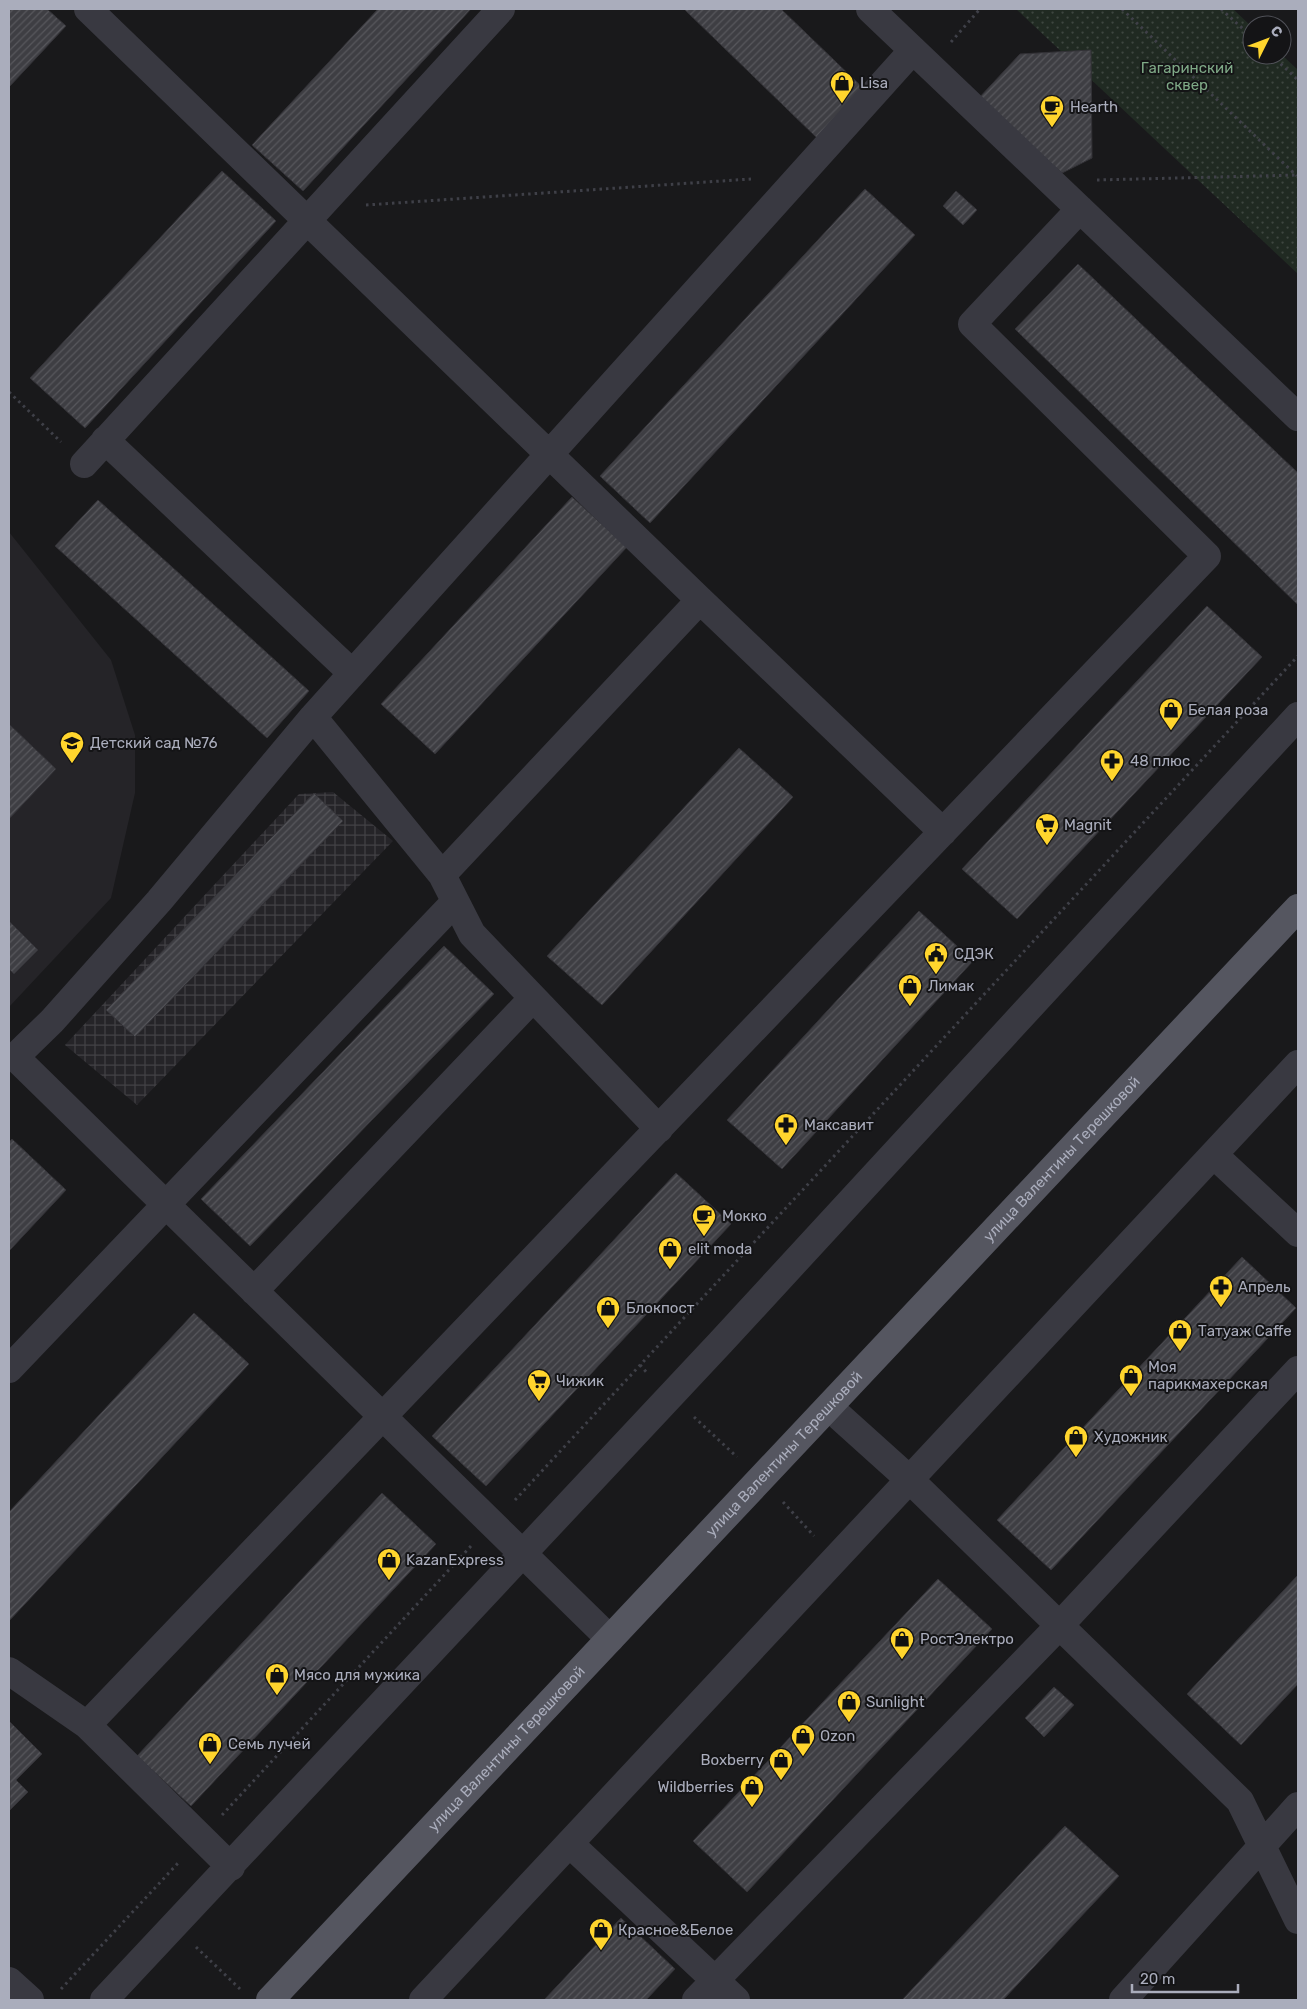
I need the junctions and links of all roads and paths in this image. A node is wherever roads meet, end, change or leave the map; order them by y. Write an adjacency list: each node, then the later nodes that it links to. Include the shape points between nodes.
1 (88, 9): 15 (lane)
2 (501, 9): 15 (lane)
3 (870, 9): 8 (lane)
4 (980, 9): 8 (path)
5 (1122, 9): 11 (path)
6 (1222, 9): 7 (path)
7 (1242, 28)
8 (922, 58): 12 (lane); 13 (lane)
9 (1282, 65): 10 (path)
10 (1298, 80)
11 (1298, 175): 13 (path)
12 (800, 176): 15 (path); 19 (lane)
13 (1052, 182): 14 (lane)
14 (1080, 209): 17 (lane); 26 (lane, via 972,324 1207,556)
15 (313, 214): 18 (lane); 19 (lane)
16 (9, 392): 20 (path)
17 (1298, 417)
18 (106, 440): 20 (lane); 23 (lane)
19 (550, 454): 21 (lane); 23 (lane)
20 (84, 464)
21 (700, 600): 26 (lane); 27 (lane)
22 (1298, 656): 42 (path)
23 (352, 673): 25 (lane)
24 (1298, 716): 43 (lane)
25 (313, 717): 27 (lane); 34 (lane, via 159,901 52,1021 15,1056)
26 (943, 832): 32 (lane)
27 (442, 875): 28 (lane)
28 (455, 902): 30 (lane, via 472,934); 34 (lane)
29 (1298, 908): 45 (main road, улица Валентины Терешковой)
30 (533, 998): 32 (lane); 36 (lane)
31 (1298, 1064): 33 (lane)
32 (659, 1129): 39 (lane)
33 (1214, 1155): 35 (lane); 41 (lane)
34 (166, 1204): 36 (lane); 37 (lane)
35 (1298, 1233)
36 (254, 1291): 39 (lane)
37 (9, 1369)
38 (1298, 1370): 44 (lane)
39 (382, 1417): 42 (lane); 47 (lane)
40 (840, 1417): 41 (lane)
41 (910, 1480): 44 (lane); 50 (lane)
42 (492, 1524): 43 (lane); 49 (path)
43 (523, 1554): 45 (lane); 52 (lane)
44 (1060, 1625): 51 (lane, via 1240,1801); 55 (lane)
45 (610, 1639): 59 (main road, улица Валентины Терешковой)
46 (9, 1671): 47 (lane)
47 (87, 1725): 49 (lane)
48 (1298, 1806): 51 (lane)
49 (201, 1838): 52 (lane); 56 (path)
50 (570, 1844): 55 (lane); 60 (lane)
51 (1262, 1846): 53 (lane); 63 (lane)
52 (231, 1867): 58 (lane)
53 (1298, 1920)
54 (9, 1981): 57 (lane)
55 (715, 1981): 61 (lane); 62 (lane)
56 (56, 1993)
57 (30, 2000)
58 (104, 2000)
59 (270, 2000)
60 (423, 2000)
61 (696, 2000)
62 (736, 2000)
63 (1122, 2000)

